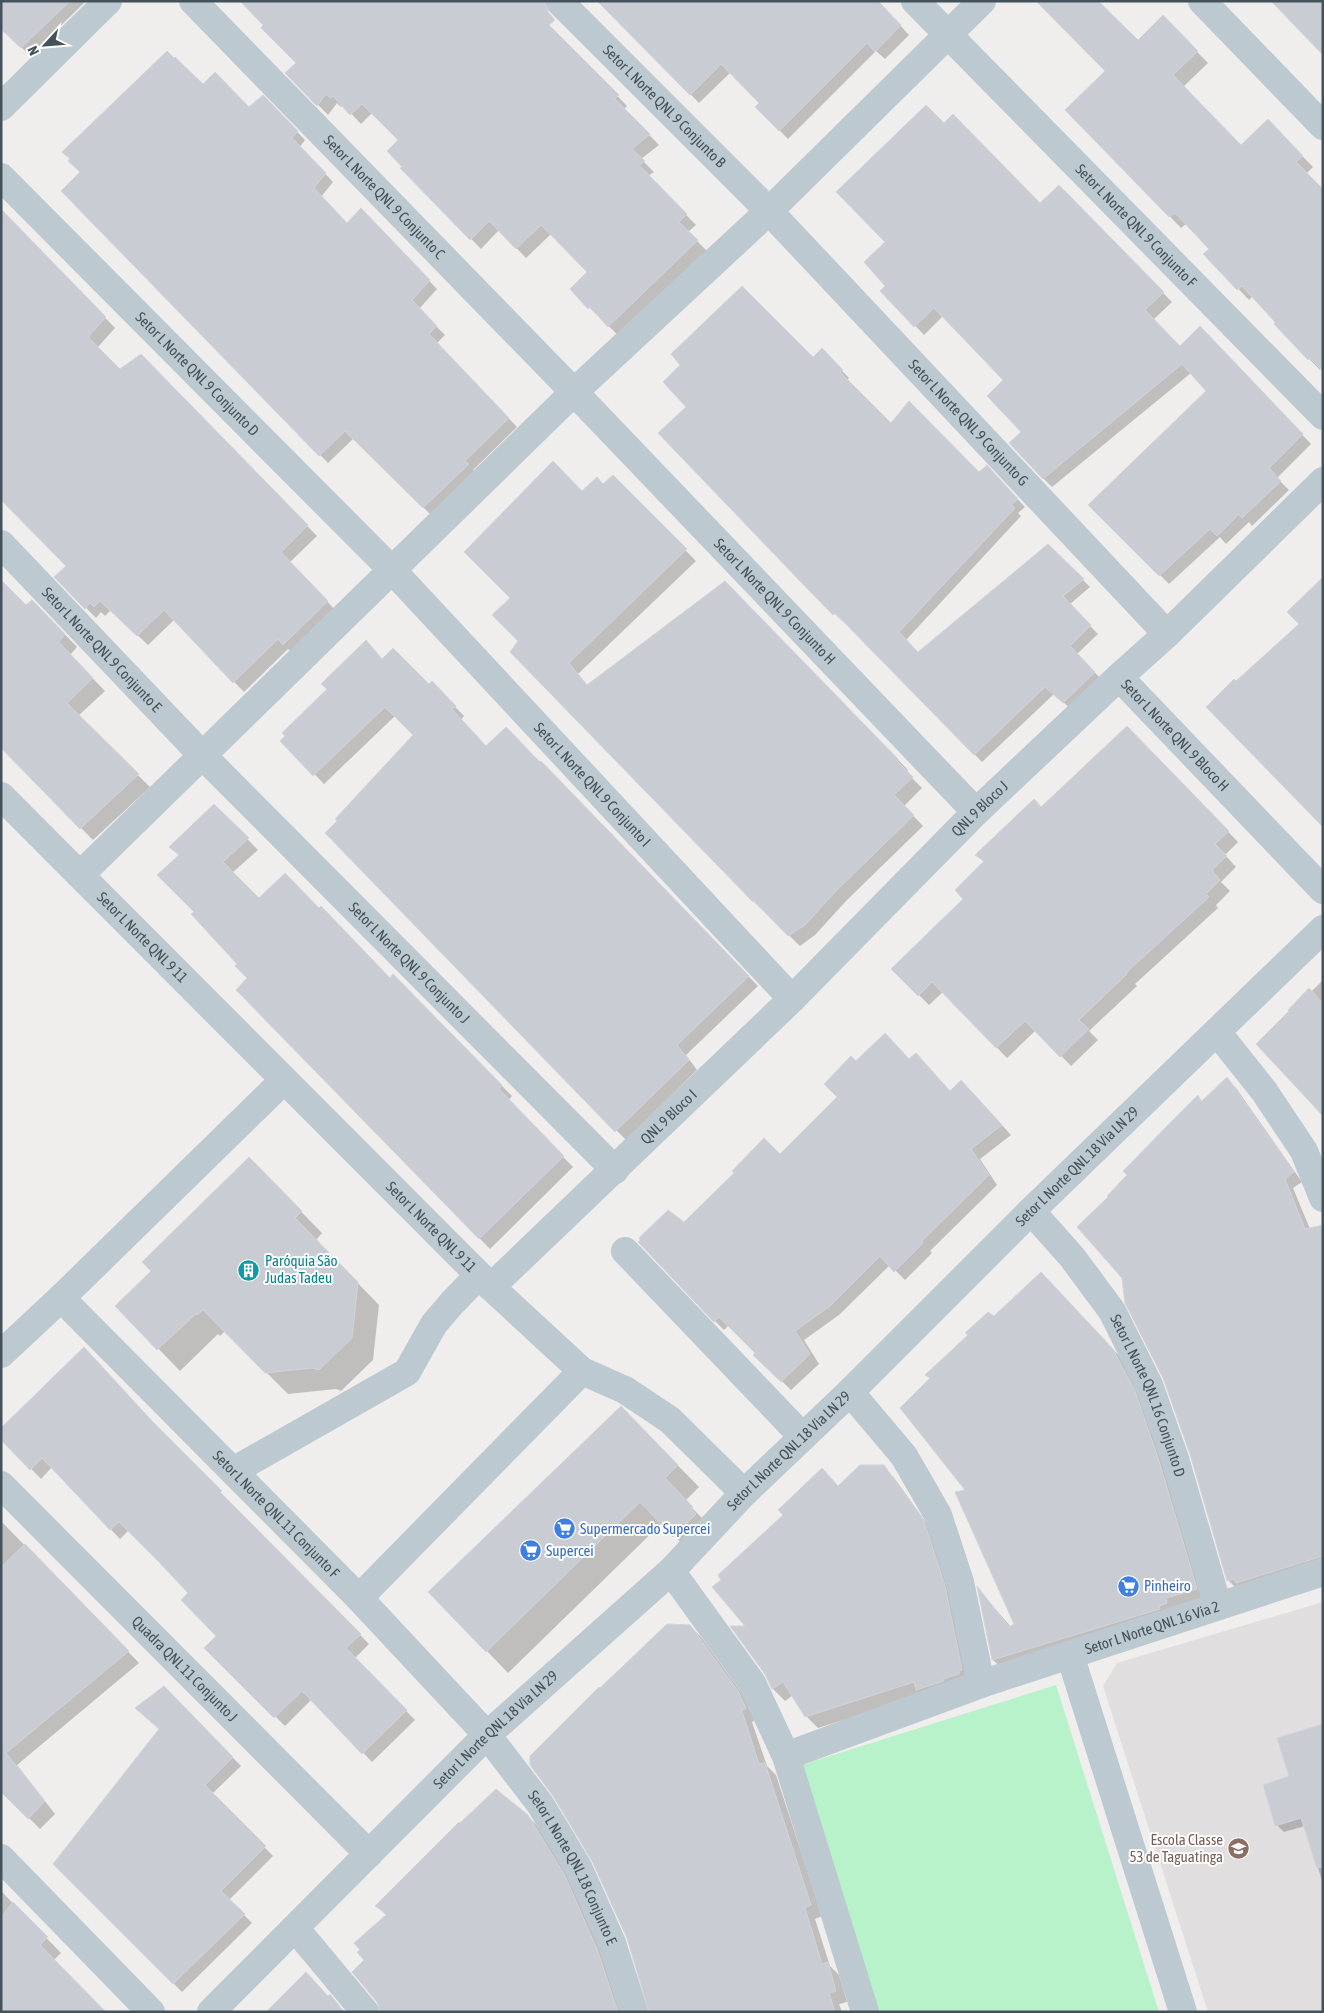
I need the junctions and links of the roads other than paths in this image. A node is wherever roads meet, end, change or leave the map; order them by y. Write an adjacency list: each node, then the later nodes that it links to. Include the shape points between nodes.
1 (108, 1): 8 (street)
2 (194, 1): 12 (street, Setor L Norte QNL 9 Conjunto C)
3 (560, 1): 11 (street, Setor L Norte QNL 9 Conjunto B)
4 (915, 1): 7 (street, Setor L Norte QNL 9 Conjunto F)
5 (982, 1): 7 (street)
6 (1202, 1): 9 (street)
7 (949, 35): 11 (street); 13 (street, Setor L Norte QNL 9 Conjunto F)
8 (2, 104)
9 (1323, 126)
10 (1, 177): 16 (street, Setor L Norte QNL 9 Conjunto D)
11 (769, 211): 12 (street); 17 (street, Setor L Norte QNL 9 Conjunto G)
12 (574, 392): 16 (street); 21 (street, Setor L Norte QNL 9 Conjunto H)
13 (1323, 416)
14 (1323, 481): 17 (street, Setor L Norte QNL 9 Bloco H)
15 (1, 544): 19 (street, Setor L Norte QNL 9 Conjunto E)
16 (392, 570): 19 (street); 26 (street, Setor L Norte QNL 9 Conjunto I)
17 (1167, 634): 18 (street, Setor L Norte QNL 9 Bloco H)
18 (1120, 677): 21 (street, QNL 9 Bloco J); 23 (street, Setor L Norte QNL 9 Bloco H)
19 (203, 756): 22 (street); 29 (street, Setor L Norte QNL 9 Conjunto J)
20 (1, 796): 22 (street, Setor L Norte QNL 9 11)
21 (976, 812): 25 (street, QNL 9 Bloco J)
22 (80, 876): 28 (street, Setor L Norte QNL 9 11)
23 (1323, 890)
24 (1323, 928): 27 (street, Setor L Norte QNL 18 Via LN 29)
25 (845, 946): 26 (street, QNL 9 Bloco I)
26 (792, 999): 29 (street, QNL 9 Bloco I)
27 (1217, 1032): 30 (street, via 1264,1092 1304,1151); 31 (street, Setor L Norte QNL 18 Via LN 29)
28 (284, 1080): 33 (street, Setor L Norte QNL 9 11); 34 (street)
29 (615, 1170): 33 (street, QNL 9 Bloco I)
30 (1323, 1198)
31 (1031, 1211): 37 (street, Setor L Norte QNL 18 Via LN 29); 45 (street, Setor L Norte QNL 16 Conjunto D, via 1072,1257 1112,1311 1149,1385 1175,1459)
32 (625, 1251): 38 (street)
33 (485, 1281): 36 (street, Setor L Norte QNL 9 11); 39 (street, QNL 9 Bloco I, via 452,1303 434,1324 407,1372)
34 (61, 1298): 35 (street); 39 (street, Setor L Norte QNL 11 Conjunto F)
35 (1, 1354)
36 (582, 1371): 41 (street, Setor L Norte QNL 9 11, via 626,1390 670,1420); 44 (street)
37 (850, 1392): 38 (street, Setor L Norte QNL 18 Via LN 29); 47 (street, via 904,1456 938,1515 960,1582)
38 (803, 1437): 41 (street, Setor L Norte QNL 18 Via LN 29)
39 (233, 1471): 44 (street, Setor L Norte QNL 11 Conjunto F)
40 (1, 1485): 50 (street, Quadra QNL 11 Conjunto J)
41 (744, 1493): 42 (street, Setor L Norte QNL 18 Via LN 29)
42 (671, 1571): 48 (street, Setor L Norte QNL 18 Via LN 29); 49 (street, via 752,1683)
43 (1323, 1572): 45 (street, Setor L Norte QNL 16 Via 2)
44 (359, 1598): 48 (street, Setor L Norte QNL 11 Conjunto F)
45 (1218, 1606): 46 (street, Setor L Norte QNL 16 Via 2)
46 (1070, 1655): 47 (street, Setor L Norte QNL 16 Via 2); 58 (street)
47 (982, 1684): 49 (street, Setor L Norte QNL 16 Via 2)
48 (487, 1735): 50 (street, Setor L Norte QNL 18 Via LN 29); 56 (street, Setor L Norte QNL 18 Conjunto E, via 540,1804 578,1867 612,1943)
49 (786, 1756): 57 (street)
50 (369, 1854): 52 (street, Setor L Norte QNL 18 Via LN 29)
51 (1, 1858): 53 (street)
52 (295, 1928): 54 (street, Setor L Norte QNL 18 Via LN 29); 55 (street)
53 (151, 2012)
54 (211, 2012)
55 (365, 2012)
56 (634, 2012)
57 (865, 2012)
58 (1184, 2012)

